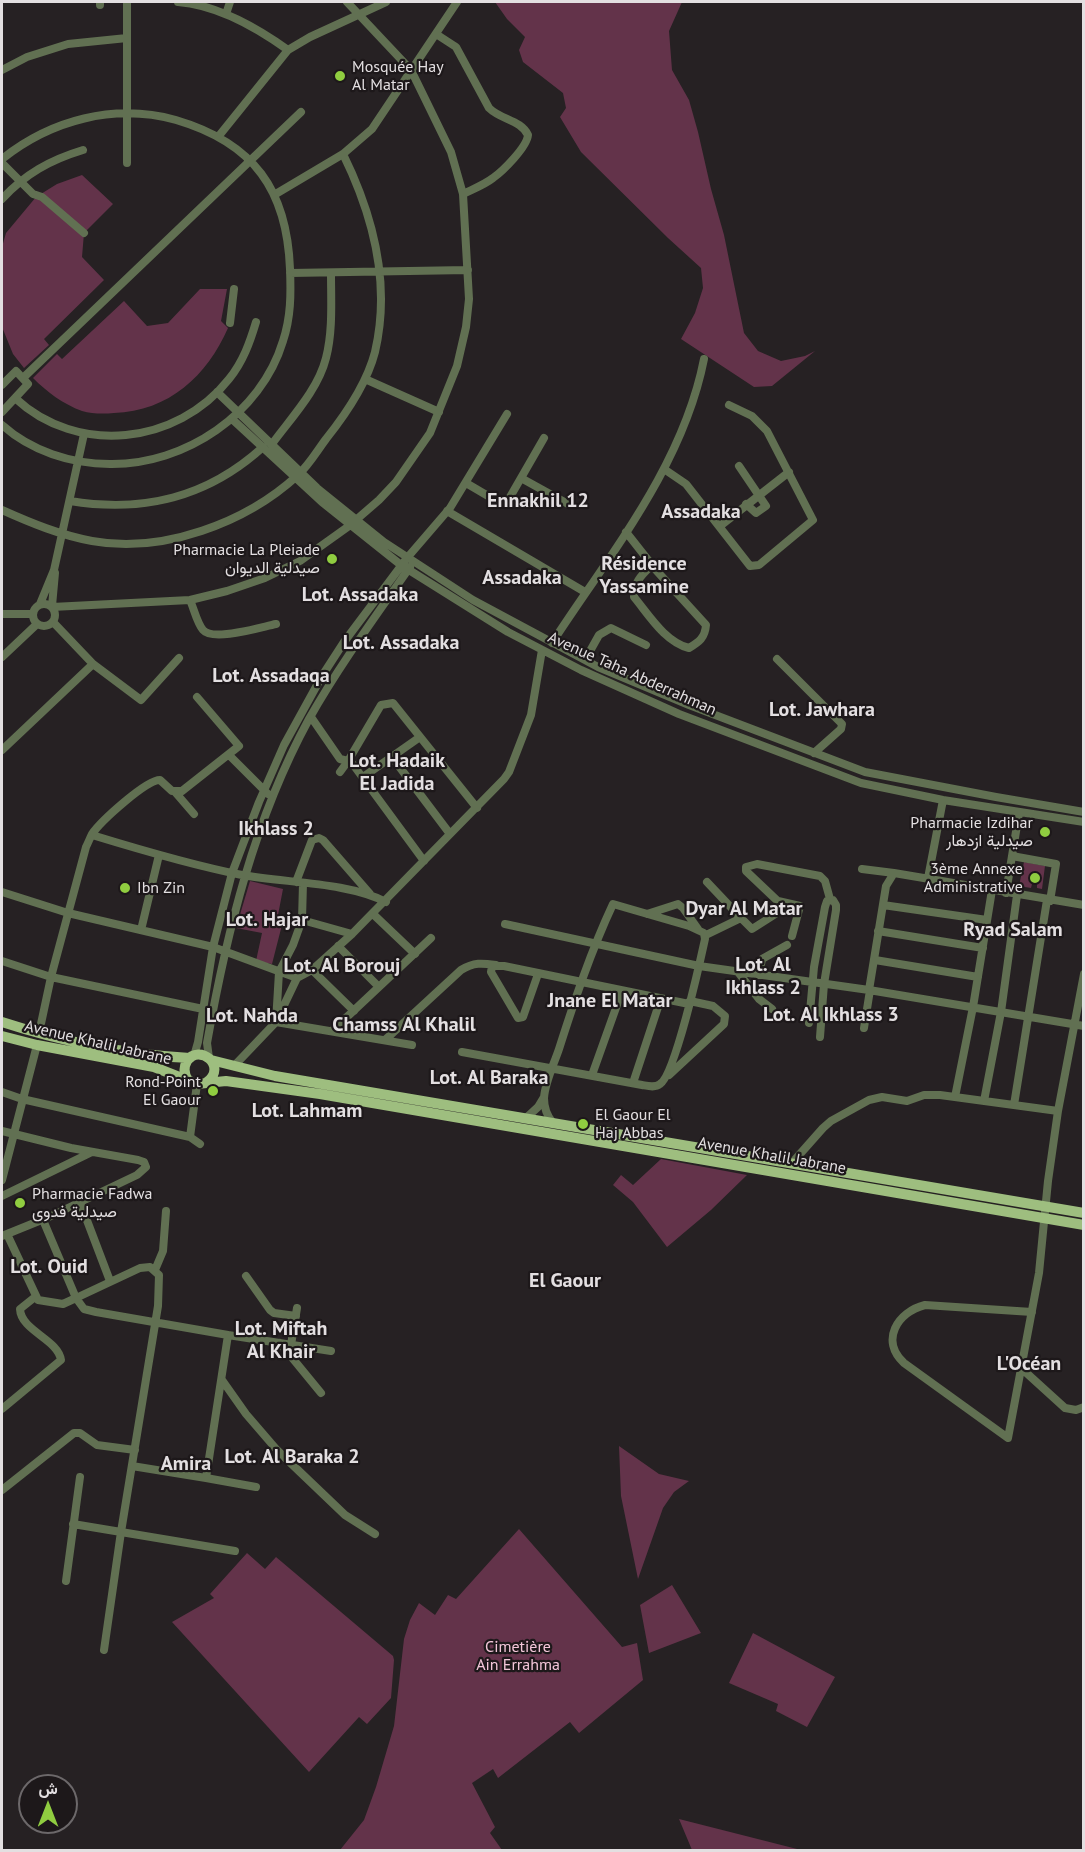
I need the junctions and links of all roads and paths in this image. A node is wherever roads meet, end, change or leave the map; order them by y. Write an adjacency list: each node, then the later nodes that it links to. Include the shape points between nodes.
1 (127, 2): 10 (street)
2 (178, 2): 7 (street)
3 (230, 2): 7 (street)
4 (347, 2): 8 (street)
5 (386, 2): 8 (street)
6 (458, 2): 9 (street)
7 (226, 14): 11 (street)
8 (360, 14): 11 (street); 13 (street)
9 (436, 34): 13 (street); 23 (street, via 456,47 489,108 520,125 528,135 527,142 501,171)
10 (127, 38): 12 (street, via 68,44); 15 (street)
11 (288, 50): 16 (street)
12 (2, 70)
13 (411, 70): 18 (street, via 372,129); 23 (street, via 451,152)
14 (301, 112): 20 (street)
15 (128, 114): 16 (street, via 172,119); 19 (street, via 99,115 59,125 24,143); 21 (street)
16 (218, 137): 20 (street)
17 (83, 150): 22 (street, via 59,157)
18 (343, 154): 24 (street); 29 (street, via 366,208)
19 (2, 161): 22 (street)
20 (250, 161): 24 (street); 35 (street)
21 (128, 163)
22 (19, 182): 25 (street); 26 (street)
23 (463, 194): 27 (street)
24 (274, 195): 28 (street, via 287,231)
25 (2, 199)
26 (84, 233)
27 (468, 270): 29 (street); 42 (street, via 463,347)
28 (290, 273): 30 (street); 44 (street, via 290,306 283,343 266,379)
29 (380, 273): 30 (street); 36 (street, via 378,334)
30 (331, 274): 48 (street, via 326,360 317,381)
31 (234, 289): 33 (street)
32 (256, 322): 38 (street, via 243,357)
33 (230, 323)
34 (704, 359): 51 (street, via 691,404)
35 (23, 378): 37 (street, via 16,371); 39 (street, via 28,384)
36 (365, 379): 42 (street); 53 (street, via 337,426)
37 (2, 384)
38 (218, 392): 44 (street, Avenue Taha Abderrahman); 46 (street, via 175,423 153,431 130,436)
39 (15, 398): 41 (street); 46 (street, via 60,427)
40 (729, 405): 52 (street, via 752,416 767,431)
41 (2, 412)
42 (439, 412): 62 (street, via 418,453 396,482)
43 (507, 414): 55 (street)
44 (235, 415): 48 (street, Avenue Taha Abderrahman); 49 (street, via 197,442 157,458 115,464)
45 (2, 425): 49 (street, via 36,447)
46 (84, 434): 49 (street)
47 (544, 438): 54 (street)
48 (267, 446): 53 (street, Avenue Taha Abderrahman); 57 (street, via 223,476 175,498 113,506)
49 (79, 461): 57 (street)
50 (739, 466): 56 (street)
51 (664, 469): 63 (street, via 686,483); 64 (street)
52 (789, 472): 56 (street); 63 (street, via 813,520 759,565 750,566)
53 (298, 475): 62 (street, Avenue Taha Abderrahman); 65 (street, via 225,522 177,539 94,542)
54 (521, 478): 55 (street, via 506,504); 58 (street)
55 (466, 483): 61 (street)
56 (759, 494): 59 (street); 59 (street, via 766,506 760,511 756,513)
57 (70, 501): 65 (street)
58 (568, 504)
59 (746, 504): 63 (street)
60 (2, 510): 65 (street)
61 (447, 511): 66 (street); 69 (street)
62 (352, 523): 66 (street, Avenue Taha Abderrahman); 70 (street, via 300,561 265,578)
63 (720, 526)
64 (626, 532): 67 (street); 69 (street)
65 (63, 534): 68 (street)
66 (407, 564): 78 (street, Avenue Taha Abderrahman); 79 (street, Avenue Taha Abderrahman); 89 (street); 98 (street, via 344,642 322,676)
67 (652, 565): 67 (street, via 706,625 702,640 689,648 677,645 634,597 639,577)
68 (54, 570): 71 (street); 72 (street)
69 (585, 592): 80 (street)
70 (190, 600): 72 (street); 77 (street, via 209,635)
71 (40, 604): 72 (street); 74 (street)
72 (52, 607): 75 (street)
73 (2, 614): 74 (street)
74 (32, 614): 76 (street)
75 (53, 622): 76 (street, via 47,626); 87 (street)
76 (37, 624): 83 (street)
77 (276, 624)
78 (531, 632): 79 (street); 80 (street, Avenue Taha Abderrahman)
79 (525, 641): 82 (street, Avenue Taha Abderrahman)
80 (552, 643): 86 (street, Avenue Taha Abderrahman)
81 (646, 645): 86 (street, via 611,628 599,634)
82 (542, 651): 101 (street, Avenue Taha Abderrahman, via 629,693 830,772 861,783); 102 (street, via 531,715 509,772)
83 (2, 657)
84 (179, 658): 87 (street, via 141,700)
85 (777, 658): 92 (street, via 842,724)
86 (585, 660): 92 (street, Avenue Taha Abderrahman)
87 (93, 664): 91 (street)
88 (197, 697): 93 (street, via 239,746)
89 (311, 717): 95 (street, via 340,759); 100 (street)
90 (420, 737): 94 (street); 95 (street, via 396,705 384,704); 102 (street)
91 (2, 750)
92 (814, 753): 103 (street, Avenue Taha Abderrahman, via 865,772)
93 (229, 755): 98 (street); 99 (street, via 190,786)
94 (392, 757): 97 (street); 107 (street)
95 (348, 760): 96 (street); 97 (street)
96 (340, 772)
97 (363, 777): 111 (street)
98 (264, 791): 100 (street); 113 (street)
99 (176, 792): 105 (street); 108 (street, via 155,780)
100 (273, 798): 115 (street)
101 (943, 800): 104 (street, Avenue Taha Abderrahman); 116 (street)
102 (477, 808): 107 (street)
103 (1083, 812)
104 (1019, 813): 106 (street, Avenue Taha Abderrahman); 110 (street)
105 (194, 814)
106 (1083, 822)
107 (450, 834): 111 (street)
108 (92, 835): 109 (street); 130 (street)
109 (159, 855): 113 (street); 137 (street)
110 (1012, 856): 121 (street); 125 (street, via 1056,864)
111 (424, 861): 127 (street)
112 (862, 869): 114 (street)
113 (232, 873): 115 (street); 146 (street)
114 (894, 873): 116 (street); 128 (street, via 886,886)
115 (244, 875): 118 (street); 148 (street)
116 (928, 878): 119 (street)
117 (707, 882): 133 (street)
118 (299, 883): 122 (street); 122 (street, via 312,840 319,838); 134 (street)
119 (992, 890): 121 (street); 135 (street)
120 (2, 892): 130 (street)
121 (1006, 893): 123 (street)
122 (370, 895): 127 (street)
123 (1017, 896): 125 (street); 175 (street)
124 (830, 899): 126 (street, via 820,876 757,864 746,867); 164 (street, via 825,907); 165 (street, via 836,910)
125 (1049, 900): 129 (street); 176 (street)
126 (778, 901): 133 (street, via 785,908 752,929); 141 (street, via 800,906)
127 (386, 902): 131 (street)
128 (883, 905): 135 (street); 138 (street)
129 (1083, 905)
130 (68, 913): 137 (street); 161 (street)
131 (373, 914): 140 (street); 149 (street)
132 (646, 914): 139 (street); 139 (street, via 678,904); 143 (street, via 613,904)
133 (741, 918): 139 (street)
134 (302, 920): 140 (street); 155 (street)
135 (987, 920): 147 (street)
136 (505, 924): 143 (street)
137 (141, 930): 146 (street)
138 (878, 931): 147 (street); 150 (street)
139 (702, 932): 153 (street)
140 (352, 934): 145 (street)
141 (792, 936)
142 (431, 938): 149 (street)
143 (595, 942): 153 (street); 163 (street)
144 (787, 945): 159 (street, via 762,959)
145 (338, 946): 154 (street); 166 (street)
146 (213, 947): 148 (street); 172 (street)
147 (982, 948): 160 (street)
148 (225, 952): 155 (street); 191 (street, via 207,1043)
149 (415, 954): 166 (street)
150 (875, 960): 160 (street); 167 (street)
151 (2, 961): 161 (street)
152 (498, 965): 157 (street); 157 (street, via 491,967 491,972 520,1018); 186 (street, via 470,964)
153 (699, 966): 156 (street); 170 (street)
154 (312, 969): 162 (street); 174 (street)
155 (279, 972): 162 (street); 178 (street)
156 (738, 972): 159 (street); 173 (street)
157 (538, 974): 163 (street)
158 (1083, 974): 180 (street)
159 (759, 975): 164 (street)
160 (978, 976): 171 (street)
161 (51, 977): 172 (street); 183 (street)
162 (297, 978): 178 (street)
163 (580, 982): 168 (street); 193 (street)
164 (813, 983): 165 (street); 179 (street)
165 (824, 984): 167 (street); 185 (street)
166 (379, 987): 174 (street)
167 (870, 990): 171 (street); 181 (street)
168 (622, 991): 169 (street); 194 (street)
169 (661, 998): 170 (street); 197 (street)
170 (690, 1002): 195 (street); 195 (street, via 713,1006 726,1020)
171 (973, 1007): 175 (street); 200 (street)
172 (203, 1009): 190 (street)
173 (772, 1009)
174 (354, 1011): 182 (street)
175 (1001, 1012): 176 (street); 202 (street)
176 (1028, 1016): 180 (street); 203 (street)
177 (2, 1022): 183 (main road, Avenue Khalil Jabrane)
178 (276, 1022): 182 (street); 192 (street)
179 (809, 1023)
180 (1079, 1025): 204 (street)
181 (864, 1028)
182 (332, 1031): 186 (street)
183 (39, 1033): 190 (main road, Avenue Khalil Jabrane, via 157,1056)
184 (2, 1036): 187 (main road, Avenue Khalil Jabrane)
185 (820, 1037)
186 (385, 1040): 188 (street)
187 (37, 1045): 196 (main road, Avenue Khalil Jabrane, via 154,1067); 201 (street)
188 (412, 1045)
189 (462, 1052): 193 (street)
190 (192, 1057): 191 (main road, via 203,1055); 196 (main road, via 184,1071)
191 (210, 1059): 192 (main road, Avenue Khalil Jabrane); 196 (main road, via 213,1075)
192 (234, 1066): 205 (main road, Avenue Khalil Jabrane)
193 (553, 1068): 194 (street); 199 (street)
194 (592, 1075): 197 (street)
195 (665, 1080): 197 (street, via 656,1086)
196 (197, 1082): 209 (street); 212 (main road, Avenue Khalil Jabrane, via 274,1087)
197 (633, 1083)
198 (2, 1092): 201 (street)
199 (544, 1097): 205 (street); 206 (street)
200 (955, 1097): 202 (street); 212 (street, via 932,1094 907,1101 882,1097 869,1100 831,1121)
201 (22, 1099): 208 (street); 209 (street)
202 (984, 1101): 203 (street)
203 (1014, 1106): 204 (street)
204 (1058, 1111): 216 (street)
205 (525, 1119): 206 (main road, Avenue Khalil Jabrane)
206 (553, 1123): 212 (main road, Avenue Khalil Jabrane)
207 (2, 1131): 208 (street)
208 (14, 1134): 211 (street); 213 (street)
209 (190, 1137): 210 (street)
210 (200, 1144)
211 (93, 1152): 214 (street); 215 (street, via 138,1160 146,1167)
212 (784, 1166): 216 (main road, Avenue Khalil Jabrane); 219 (main road, Avenue Khalil Jabrane)
213 (2, 1177)
214 (2, 1196)
215 (80, 1202): 220 (street); 225 (street)
216 (1046, 1206): 218 (main road, Avenue Khalil Jabrane); 219 (street)
217 (166, 1211): 223 (street, via 163,1251)
218 (1083, 1213)
219 (1045, 1218): 221 (main road, Avenue Khalil Jabrane); 228 (street)
220 (43, 1220): 222 (street); 227 (street)
221 (1083, 1225)
222 (4, 1235): 226 (street)
223 (155, 1270): 225 (street, via 145,1267); 229 (street, via 160,1287)
224 (246, 1276): 232 (street, via 274,1313 297,1312)
225 (110, 1281): 227 (street)
226 (35, 1297): 227 (street, via 41,1302 63,1304); 238 (street, via 20,1309 21,1317 61,1360)
227 (76, 1298): 229 (street, via 84,1309)
228 (1032, 1311): 234 (street); 234 (street, via 925,1305 903,1316 892,1335 896,1356 1008,1438)
229 (155, 1322): 230 (street); 239 (street)
230 (228, 1335): 231 (street); 235 (street)
231 (280, 1343): 232 (street); 236 (street)
232 (291, 1345): 233 (street)
233 (330, 1351)
234 (1021, 1368): 237 (street, via 1065,1408)
235 (222, 1380): 242 (street); 247 (street, via 277,1450 345,1515)
236 (321, 1393)
237 (1083, 1407)
238 (2, 1408)
239 (135, 1450): 240 (street); 244 (street, via 97,1445 74,1433)
240 (132, 1466): 242 (street); 246 (street)
241 (80, 1478): 245 (street)
242 (206, 1478): 243 (street)
243 (256, 1487)
244 (2, 1490)
245 (73, 1524): 246 (street); 249 (street)
246 (121, 1532): 248 (street); 250 (street)
247 (375, 1534)
248 (235, 1551)
249 (66, 1581)
250 (104, 1650)

